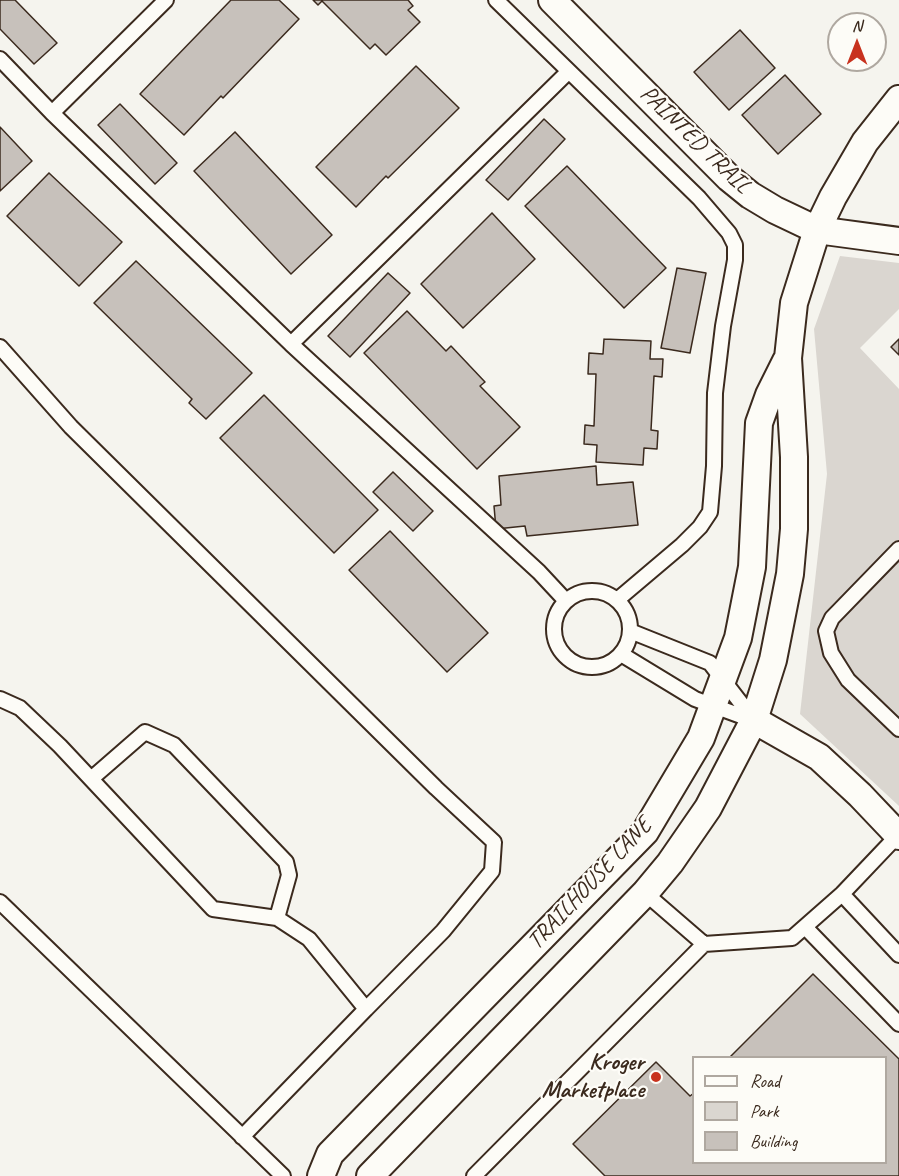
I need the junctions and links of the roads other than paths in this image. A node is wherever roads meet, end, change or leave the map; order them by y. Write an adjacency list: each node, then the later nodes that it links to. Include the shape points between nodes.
1 (166, 0): 7 (lane)
2 (495, 0): 5 (lane)
3 (552, 0): 8 (street, PAINTED TRAIL, via 729,178 750,195)
4 (0, 59): 7 (lane)
5 (568, 72): 10 (lane); 15 (lane, via 699,198 735,245 715,393 710,512 700,527)
6 (899, 99): 8 (street, TRAILHOUSE LANE, via 865,142)
7 (52, 113): 10 (lane)
8 (817, 231): 9 (street, PAINTED TRAIL); 12 (street, TRAILHOUSE LANE, via 794,303)
9 (899, 241)
10 (291, 344): 14 (lane)
11 (0, 347): 32 (lane, via 71,427 494,842 492,871 443,931)
12 (788, 358): 18 (street, TRAILHOUSE LANE, via 759,423 752,567 738,638); 21 (street, TRAILHOUSE LANE, via 795,480 790,574 773,660)
13 (899, 549): 22 (lane, via 832,618 826,631 831,653 848,680)
14 (566, 600): 15 (lane, via 589,590); 17 (lane, via 559,610 554,634 565,655 587,667 610,662)
15 (617, 600): 16 (lane, via 629,618)
16 (630, 631): 17 (lane); 18 (lane, via 710,663)
17 (621, 654): 20 (lane, via 695,699)
18 (723, 679): 20 (street, TRAILHOUSE LANE); 21 (lane)
19 (0, 699): 23 (lane, via 20,708)
20 (714, 704): 21 (lane); 36 (street, TRAILHOUSE LANE, via 701,738 645,832 330,1154)
21 (754, 720): 24 (street, via 819,757); 25 (street, TRAILHOUSE LANE, via 708,808)
22 (899, 729)
23 (91, 779): 28 (lane, via 213,909); 28 (lane, via 145,732 174,745 286,862 289,875)
24 (899, 835): 26 (lane)
25 (645, 892): 30 (lane); 37 (street, TRAILHOUSE LANE)
26 (842, 894): 29 (lane); 31 (lane)
27 (0, 902): 34 (lane)
28 (277, 918): 32 (lane, via 309,939)
29 (805, 927): 30 (lane, via 792,939); 33 (lane)
30 (704, 944): 38 (lane)
31 (899, 955)
32 (366, 1009): 34 (lane)
33 (899, 1024)
34 (242, 1137): 35 (lane)
35 (283, 1176)
36 (321, 1176)
37 (370, 1176)
38 (474, 1176)

